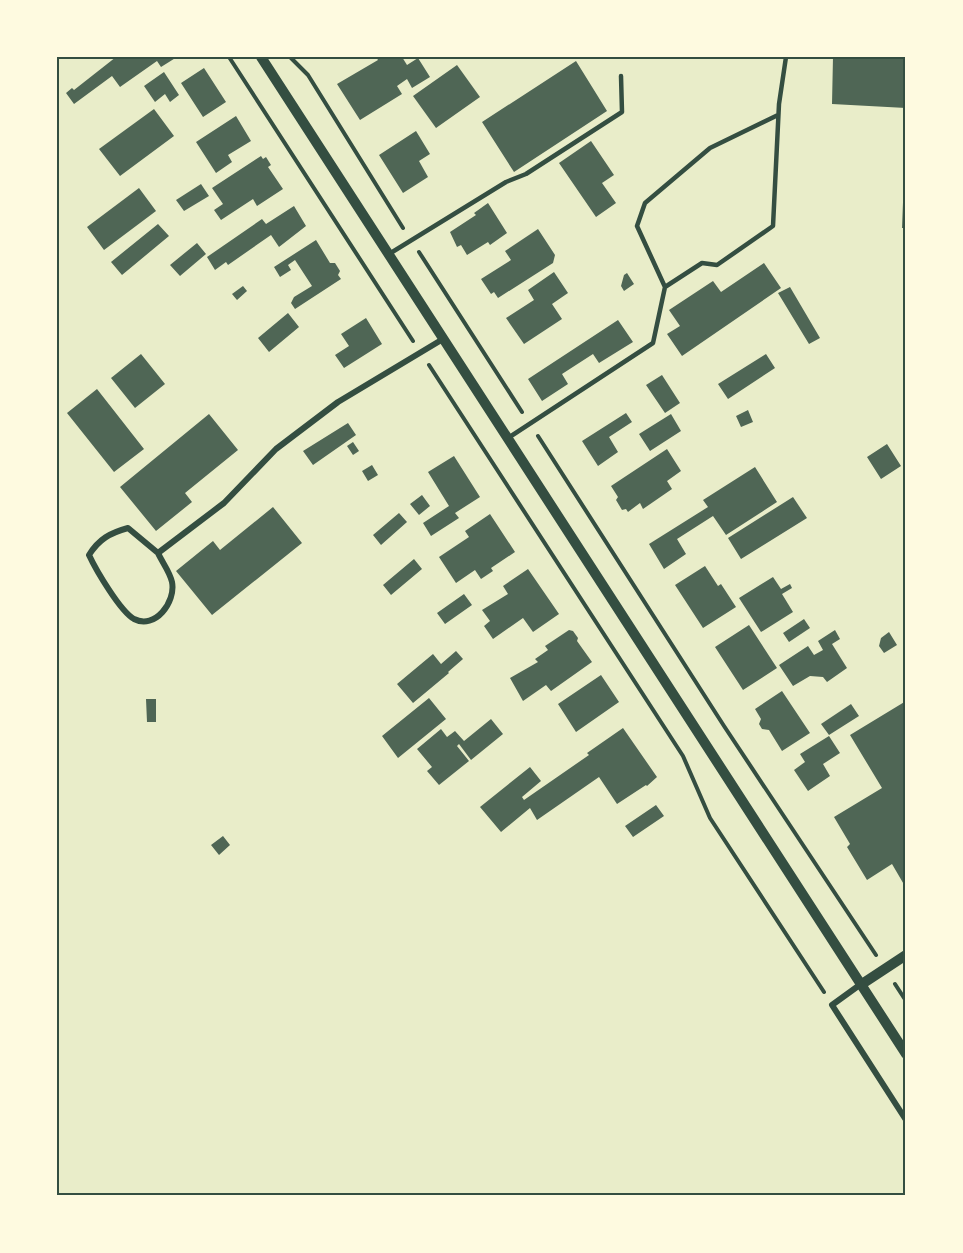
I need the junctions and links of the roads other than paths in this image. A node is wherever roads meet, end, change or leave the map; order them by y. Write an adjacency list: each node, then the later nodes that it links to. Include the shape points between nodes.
1 (261, 57): 5 (street)
2 (786, 57): 4 (lane)
3 (621, 76): 5 (lane, via 622,112)
4 (778, 115): 6 (lane, via 774,226 717,265 702,263); 6 (lane, via 710,148 645,203 637,226)
5 (389, 254): 7 (street)
6 (664, 287): 8 (lane, via 653,343)
7 (443, 339): 8 (street); 9 (street, via 338,402 285,442 224,503)
8 (508, 438): 11 (street)
9 (158, 553): 9 (street, via 128,528 111,532 89,555 115,598 131,618 142,622 162,614 170,598 172,583)
10 (906, 955): 11 (street)
11 (862, 984): 12 (street); 13 (street, via 832,1005)
12 (906, 1054)
13 (906, 1120)

